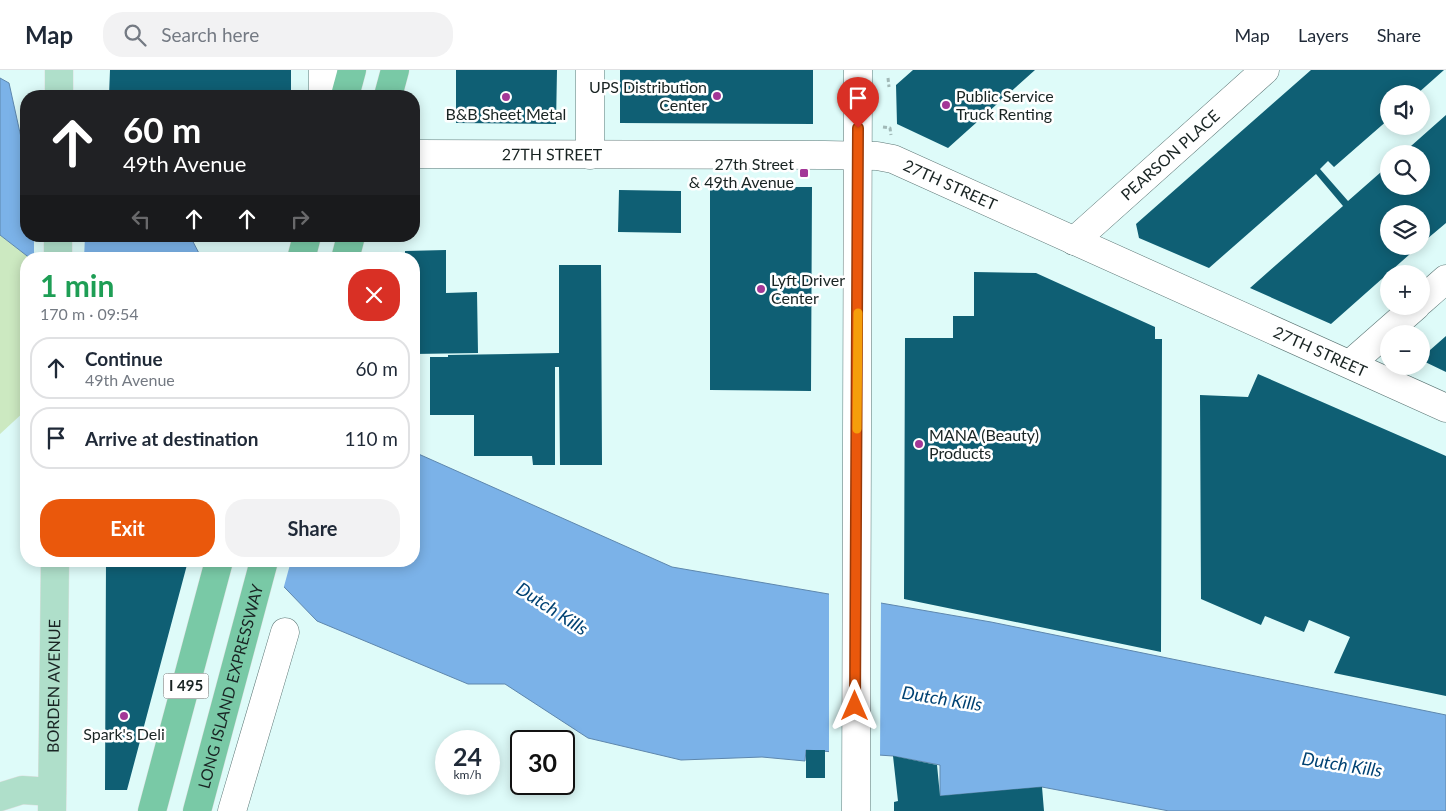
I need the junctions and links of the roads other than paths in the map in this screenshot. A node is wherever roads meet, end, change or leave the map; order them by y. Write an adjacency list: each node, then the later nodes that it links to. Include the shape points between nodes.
1 (59, 70): 8 (main road)
2 (323, 70): 9 (street)
3 (352, 70): 10 (highway)
4 (395, 70): 11 (highway)
5 (590, 70): 13 (street)
6 (858, 70): 14 (street)
7 (1265, 70): 15 (street, PEARSON PLACE)
8 (59, 90)
9 (323, 90)
10 (347, 90)
11 (390, 90)
12 (420, 154): 13 (street, 27TH STREET)
13 (590, 155): 14 (street, 27TH STREET)
14 (858, 155): 15 (street, 27TH STREET, via 893,159); 30 (street)
15 (1074, 240): 19 (street, 27TH STREET)
16 (1446, 279): 17 (street)
17 (1430, 294)
18 (1406, 315): 19 (street)
19 (1350, 364): 20 (street, 27TH STREET)
20 (1446, 408)
21 (55, 567): 26 (main road, BORDEN AVENUE)
22 (217, 567): 27 (highway, I 495)
23 (262, 567): 28 (highway, LONG ISLAND EXPRESSWAY / I 495)
24 (285, 632): 29 (street)
25 (0, 797): 26 (main road, via 22,790)
26 (52, 802)
27 (152, 811)
28 (197, 811)
29 (232, 811)
30 (856, 811)

